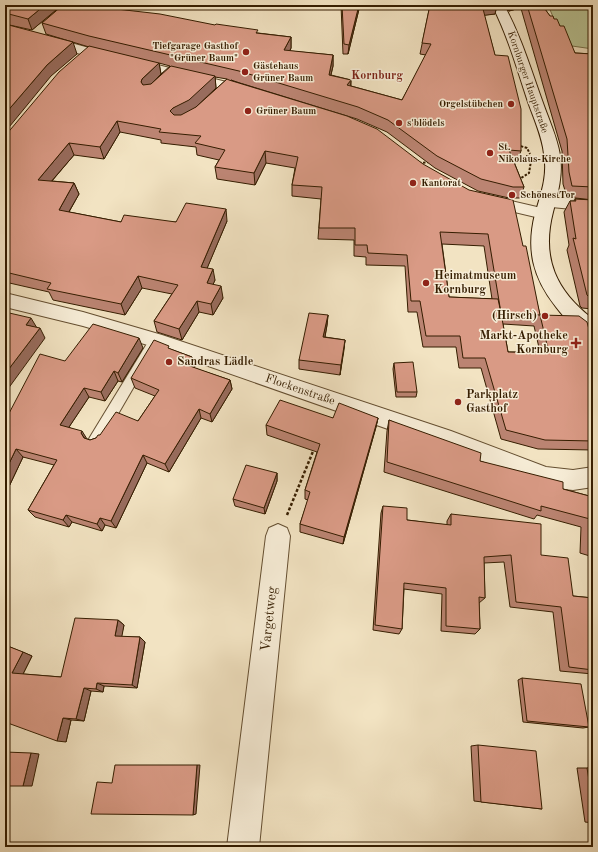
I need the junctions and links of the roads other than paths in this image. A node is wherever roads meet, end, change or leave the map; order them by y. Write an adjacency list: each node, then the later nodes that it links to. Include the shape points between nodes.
1 (498, 5): 8 (street, Kornburger Hauptstraße, via 511,30 552,153 554,170)
2 (5, 28): 3 (street, via 39,32 84,57)
3 (227, 85): 4 (lane); 5 (street)
4 (215, 96)
5 (264, 96)
6 (472, 196): 8 (street)
7 (593, 206): 8 (street)
8 (546, 208): 10 (street, Kornburger Hauptstraße, via 539,240 539,254 546,277 555,295)
9 (5, 300): 11 (street, Flockenstraße)
10 (593, 330)
11 (155, 340): 12 (lane); 13 (street, Flockenstraße, via 546,476 573,480)
12 (95, 441)
13 (593, 477)
14 (278, 536): 15 (street, Vargetweg)
15 (243, 847)

